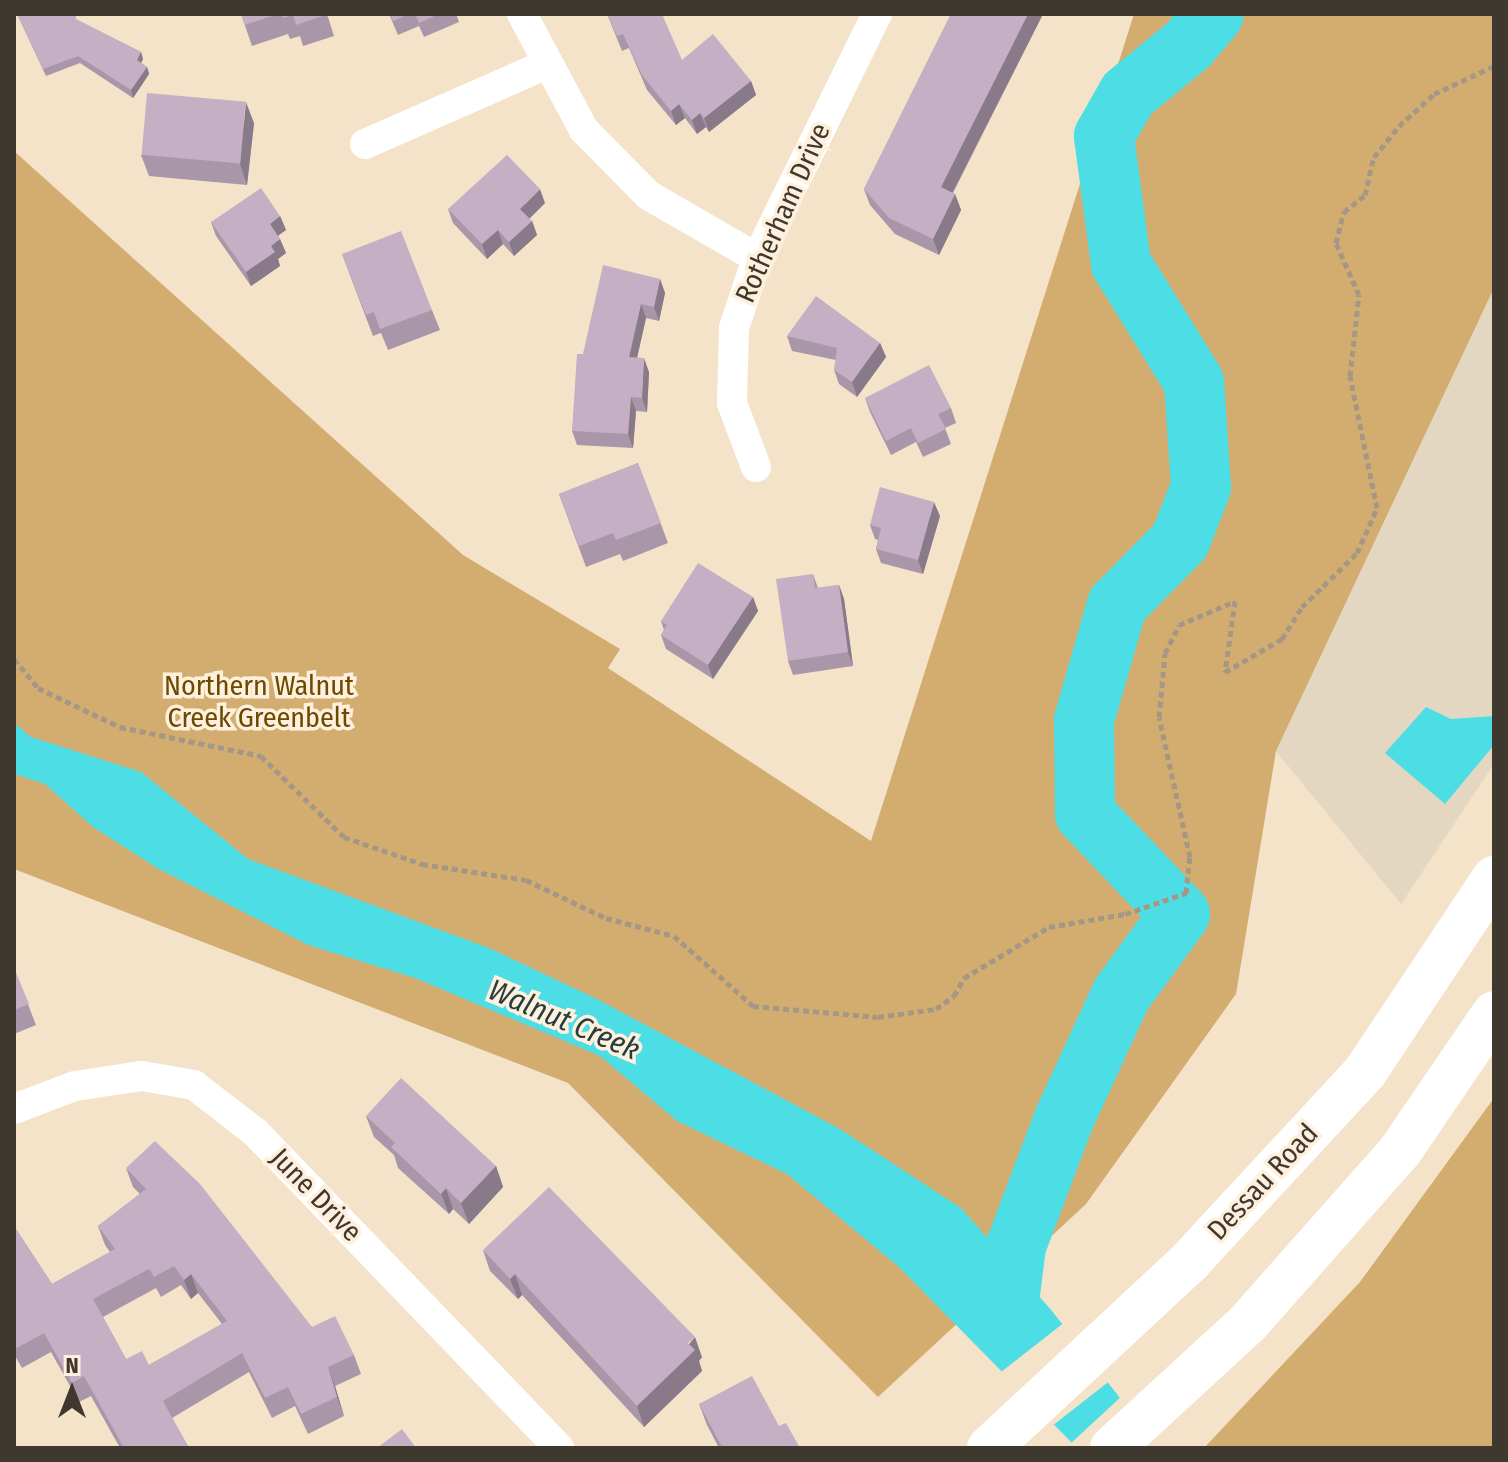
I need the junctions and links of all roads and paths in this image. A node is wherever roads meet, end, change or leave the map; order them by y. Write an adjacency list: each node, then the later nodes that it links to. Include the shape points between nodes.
1 (522, 14): 3 (street)
2 (877, 14): 6 (street, Rotherham Drive)
3 (545, 65): 5 (street); 6 (street, via 584,130 648,195)
4 (1494, 66): 8 (path, via 1434,94 1399,126 1374,157 1365,195 1344,212 1336,243 1359,295 1350,376 1377,508 1357,553 1302,607 1282,639 1225,672 1235,601 1179,625 1165,653 1159,717 1190,857 1186,893 1049,927 964,978 954,996 936,1009 878,1017 753,1006 674,936 606,918 526,880 422,864 344,837 261,756 120,727 38,688)
5 (365, 144)
6 (757, 258): 7 (street, Rotherham Drive, via 734,328 732,403)
7 (756, 467)
8 (14, 659)
9 (1494, 878): 13 (main road, Dessau Road, via 1365,1072 1190,1261)
10 (1494, 1013): 14 (main road, via 1400,1151 1247,1324)
11 (14, 1109): 12 (street, June Drive, via 75,1086 142,1076 194,1085 256,1133)
12 (559, 1448)
13 (989, 1448)
14 (1112, 1448)

